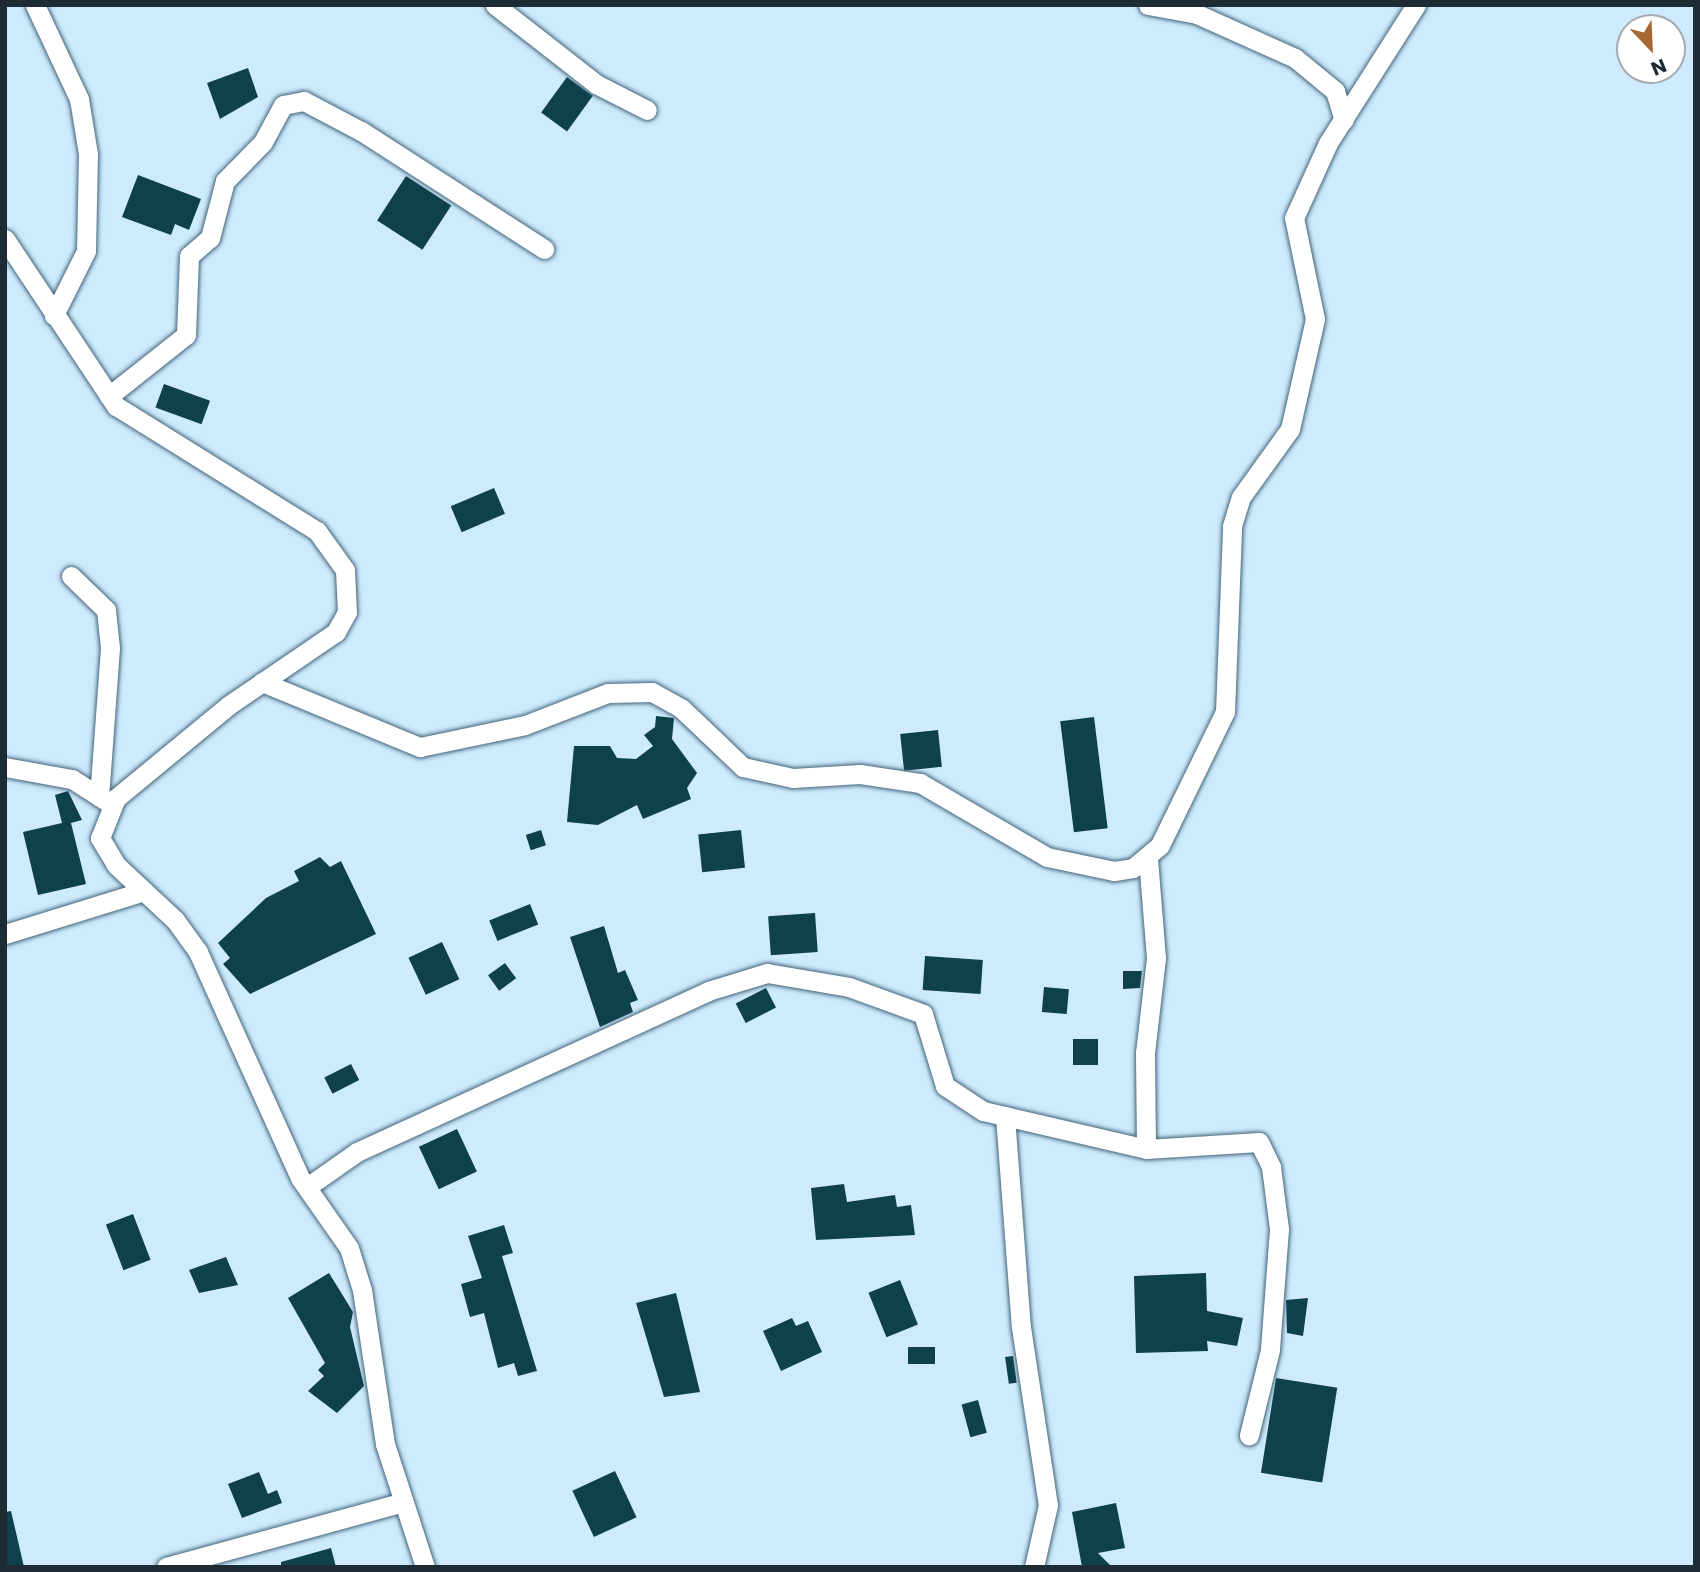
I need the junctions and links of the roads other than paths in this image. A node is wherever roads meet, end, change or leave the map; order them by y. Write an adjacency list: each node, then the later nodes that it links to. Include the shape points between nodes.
1 (35, 5): 9 (street, via 79,99 88,154 86,251)
2 (495, 5): 5 (street, via 596,84)
3 (1147, 5): 6 (street, via 1197,14 1295,58 1335,91)
4 (1416, 5): 6 (street)
5 (647, 110)
6 (1345, 120): 15 (street, via 1306,184 1294,218 1315,319 1290,429 1241,497 1232,526 1225,712)
7 (5, 239): 9 (street)
8 (544, 249): 10 (street, via 361,131 304,101 283,105 263,142 225,181 211,238 189,256 186,335)
9 (54, 315): 10 (street)
10 (108, 396): 12 (street, via 138,424 232,474 335,550 348,590 336,632)
11 (71, 576): 14 (street, via 106,610 110,648)
12 (262, 682): 14 (street); 15 (street, via 420,747 525,725 608,693 652,692 681,708 743,767 765,775 860,775 920,783 1047,856 1114,871)
13 (5, 767): 14 (street, via 72,779)
14 (105, 800): 16 (street, via 100,838)
15 (1148, 859): 19 (street, via 1156,958 1145,1054)
16 (144, 891): 17 (street); 20 (street, via 198,952)
17 (5, 934)
18 (1005, 1116): 19 (street); 20 (street, via 959,1100 945,1086 931,1027 912,1005 794,973 767,973 708,991 357,1152); 25 (street, via 1021,1327 1048,1505)
19 (1146, 1149): 21 (street, via 1249,1139 1265,1152 1279,1229 1277,1290)
20 (307, 1187): 22 (street, via 357,1268)
21 (1249, 1435)
22 (400, 1503): 23 (street); 24 (street)
23 (166, 1567)
24 (425, 1567)
25 (1034, 1567)

